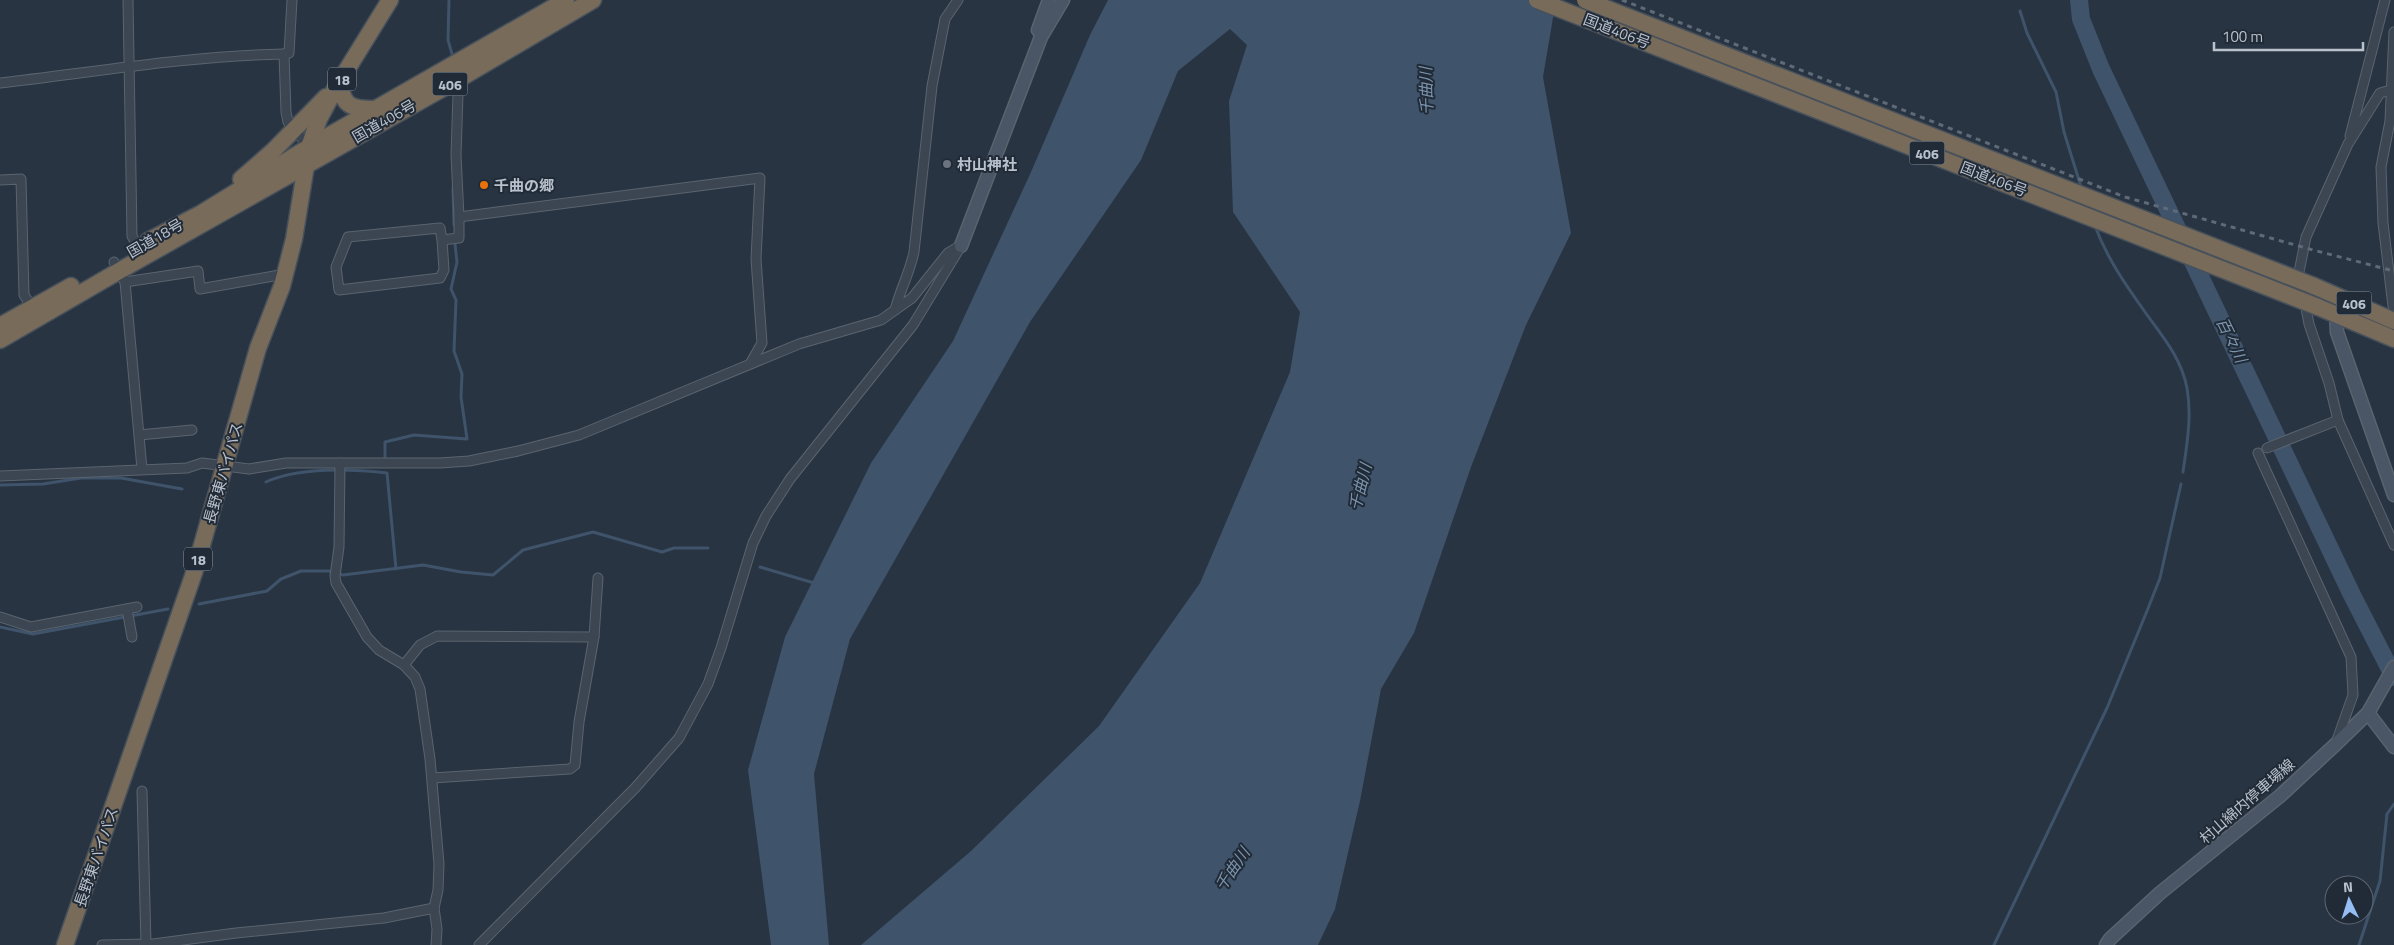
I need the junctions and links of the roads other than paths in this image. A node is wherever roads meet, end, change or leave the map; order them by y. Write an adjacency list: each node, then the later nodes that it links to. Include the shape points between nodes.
1 (128, 0): 15 (street)
2 (292, 0): 14 (street, via 289,53)
3 (566, 0): 16 (highway, 国道406号 / 406)
4 (593, 0): 16 (highway, 国道406号 / 406)
5 (958, 0): 33 (street, via 945,19 932,86 911,267 900,288)
6 (1049, 0): 13 (street, via 1037,30)
7 (1063, 0): 13 (street)
8 (1537, 0): 35 (highway, 国道406号 / 406, bridge)
9 (1585, 0): 36 (highway, 国道406号 / 406, bridge, via 2314,286)
10 (2385, 0): 22 (street)
11 (386, 7): 18 (highway, 18)
12 (2394, 32): 19 (street)
13 (1041, 37): 29 (street)
14 (284, 54): 15 (street); 21 (street, via 286,112 288,122)
15 (129, 65): 17 (street); 30 (street, via 132,236)
16 (450, 74): 20 (highway, 国道406号 / 406); 24 (highway, 国道406号 / 406); 26 (street, via 458,94)
17 (0, 83)
18 (338, 85): 20 (highway, via 349,105 357,109); 21 (highway); 23 (highway, 18)
19 (2392, 89): 22 (street, via 2380,93); 36 (street, via 2381,167 2383,223)
20 (373, 109): 23 (highway, 国道406号 / 406)
21 (295, 129): 23 (street); 27 (highway, via 248,174)
22 (2348, 144): 41 (street, via 2306,237 2299,272 2309,324 2330,384)
23 (309, 147): 24 (highway, 18); 27 (highway, 国道18号)
24 (306, 166): 31 (highway, 国道18号); 32 (highway, 長野東バイパス / 18)
25 (0, 180): 34 (street, via 21,179 24,295)
26 (459, 217): 28 (street, via 459,238); 40 (street, via 760,178 756,259 762,343)
27 (190, 218): 30 (highway, 国道18号)
28 (442, 240): 28 (street, via 444,270 440,278 339,290 336,267 348,237 440,228)
29 (961, 246): 33 (street, via 948,253 912,298); 64 (street, via 913,325 790,479 766,516 753,542 708,684 679,738 636,786)
30 (138, 247): 31 (highway, 国道18号)
31 (119, 272): 32 (street, via 198,271 200,290); 34 (highway, 国道18号); 43 (street)
32 (285, 274): 45 (highway, 長野東バイパス / 18, via 258,348)
33 (895, 310): 40 (street, via 880,320 799,344)
34 (36, 312): 37 (highway, 国道18号); 39 (highway, 国道18号)
35 (2336, 313): 38 (highway, 国道406号 / 406); 48 (street, via 2337,332)
36 (2393, 314)
37 (0, 326)
38 (2394, 339)
39 (0, 340)
40 (750, 364): 44 (street, via 579,435 518,451 440,463)
41 (2338, 420): 49 (street); 59 (street, via 2263,451 2351,657 2353,695)
42 (192, 430): 43 (street)
43 (139, 436): 46 (street)
44 (340, 463): 45 (street, via 286,463 248,468); 56 (street, via 336,583 366,637 379,650)
45 (225, 465): 46 (street, via 202,463 187,468); 66 (highway, 長野東バイパス / 18, via 194,573)
46 (142, 469): 47 (street)
47 (0, 476)
48 (2394, 495)
49 (2394, 545)
50 (598, 578): 55 (street)
51 (137, 607): 52 (street)
52 (126, 609): 53 (street, via 31,627); 54 (street)
53 (0, 617)
54 (132, 637)
55 (594, 637): 56 (street, via 437,636 420,645); 61 (street, via 578,722 575,765 570,769)
56 (404, 665): 61 (street, via 420,689)
57 (2394, 667): 58 (street, 村山綿内停車場線)
58 (2368, 712): 59 (street, 村山綿内停車場線); 60 (street)
59 (2336, 744): 70 (street, 村山綿内停車場線, via 2280,796 2160,893)
60 (2394, 747)
61 (432, 778): 63 (street, via 439,864)
62 (142, 791): 65 (street)
63 (434, 908): 65 (street, via 384,918); 68 (street)
64 (482, 941): 69 (street)
65 (146, 944): 67 (street)
66 (65, 945)
67 (102, 945)
68 (436, 945)
69 (472, 945)
70 (2106, 945)

